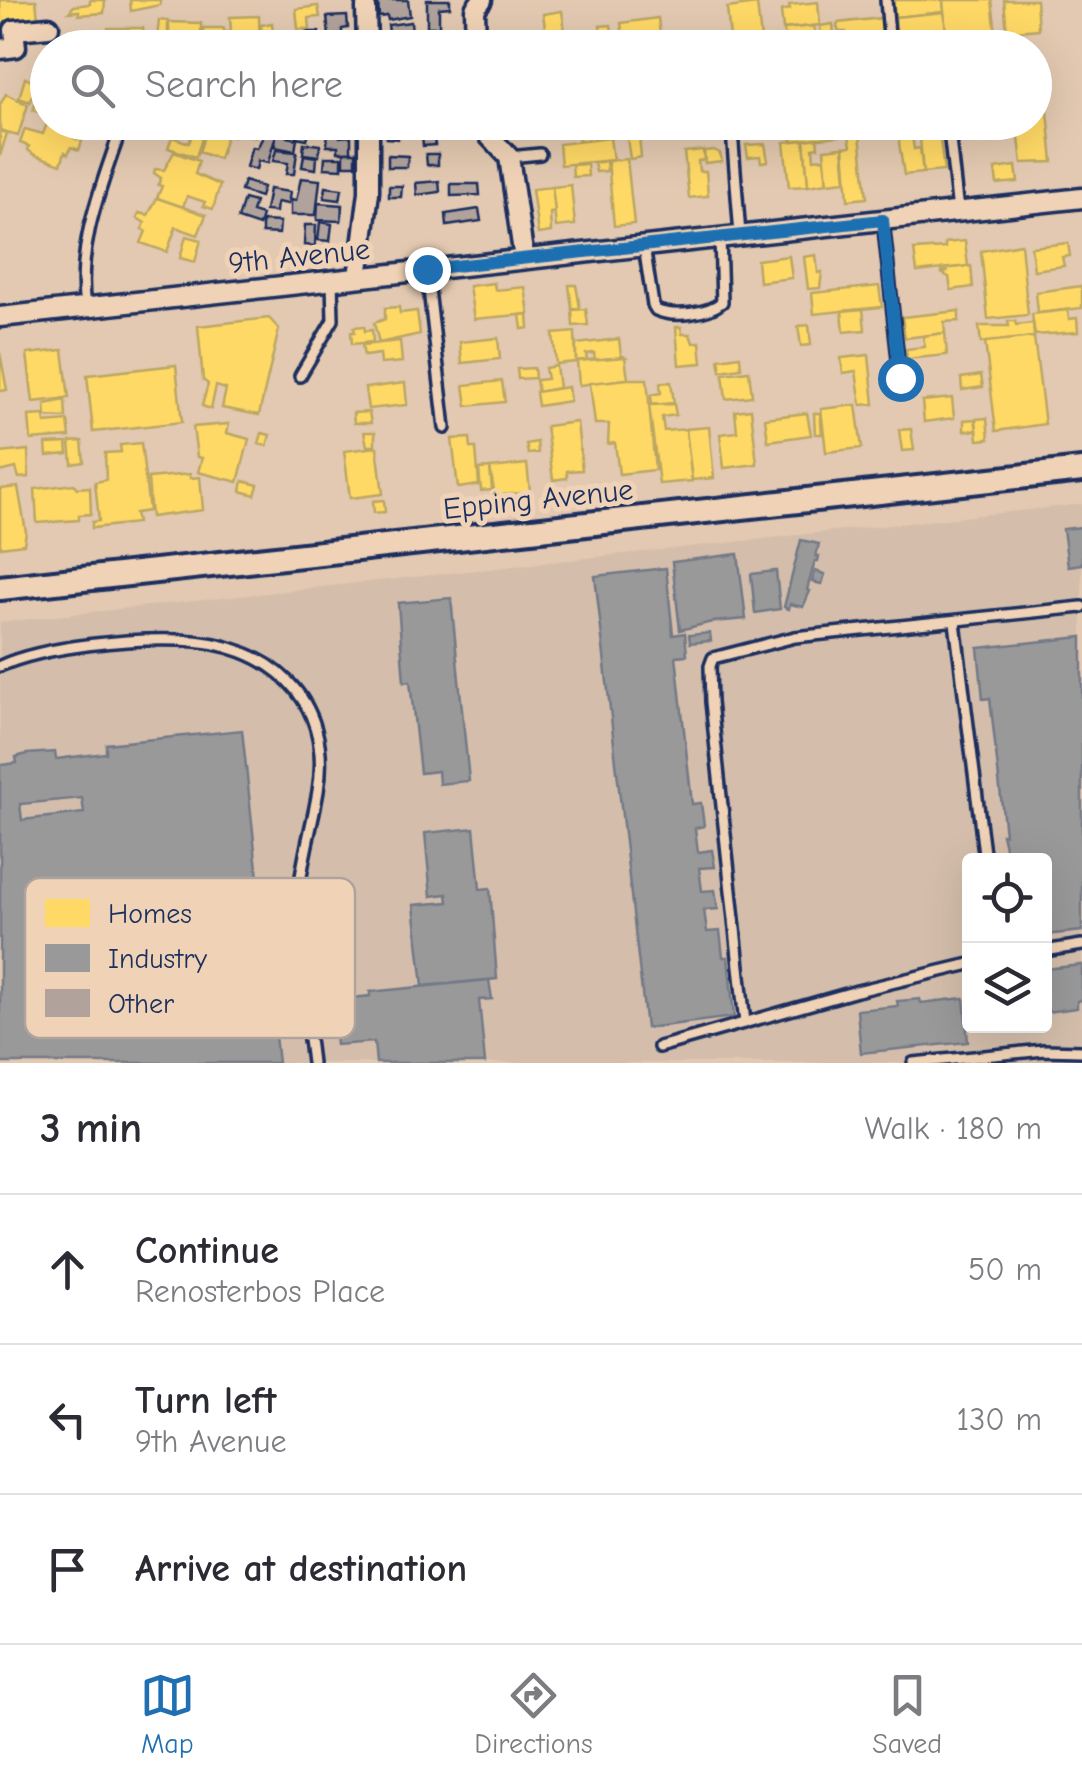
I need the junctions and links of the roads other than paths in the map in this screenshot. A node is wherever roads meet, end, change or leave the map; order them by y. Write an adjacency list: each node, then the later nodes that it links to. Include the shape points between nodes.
1 (482, 0): 6 (street)
2 (886, 0): 7 (lane)
3 (366, 8): 5 (street)
4 (48, 26): 8 (street, via 14,30)
5 (367, 30)
6 (476, 30)
7 (888, 30)
8 (8, 48)
9 (118, 140): 26 (lane, via 84,246)
10 (370, 140): 24 (street)
11 (493, 140): 15 (street)
12 (733, 140): 19 (lane)
13 (950, 140): 17 (lane)
14 (540, 154): 15 (lane)
15 (508, 157): 22 (street)
16 (1082, 198): 17 (street, 9th Avenue)
17 (958, 211): 18 (street, 9th Avenue)
18 (883, 220): 19 (street, 9th Avenue); 29 (lane)
19 (740, 235): 20 (street, 9th Avenue)
20 (720, 237): 21 (street, 9th Avenue); 21 (lane, via 722,302 707,310 656,310)
21 (644, 246): 22 (street, 9th Avenue)
22 (524, 259): 23 (street, 9th Avenue)
23 (427, 269): 24 (street, 9th Avenue); 30 (lane)
24 (358, 277): 25 (street, 9th Avenue)
25 (332, 280): 26 (street, 9th Avenue); 28 (lane, via 333,320)
26 (85, 308): 27 (street, 9th Avenue)
27 (0, 317)
28 (300, 376)
29 (900, 378)
30 (445, 428)
31 (1082, 470): 32 (street, Epping Avenue)
32 (0, 588)
33 (1082, 607): 34 (lane)
34 (955, 622): 36 (lane); 41 (lane, via 795,637 714,658 710,702)
35 (0, 666): 37 (lane, via 58,650 157,639 219,644 277,668 302,694 320,753)
36 (984, 853)
37 (302, 878)
38 (1082, 945): 39 (lane)
39 (1052, 950)
40 (962, 966): 41 (lane)
41 (744, 1022): 43 (lane)
42 (309, 1038): 45 (lane)
43 (659, 1048)
44 (1082, 1051): 46 (lane)
45 (312, 1063)
46 (913, 1063)

